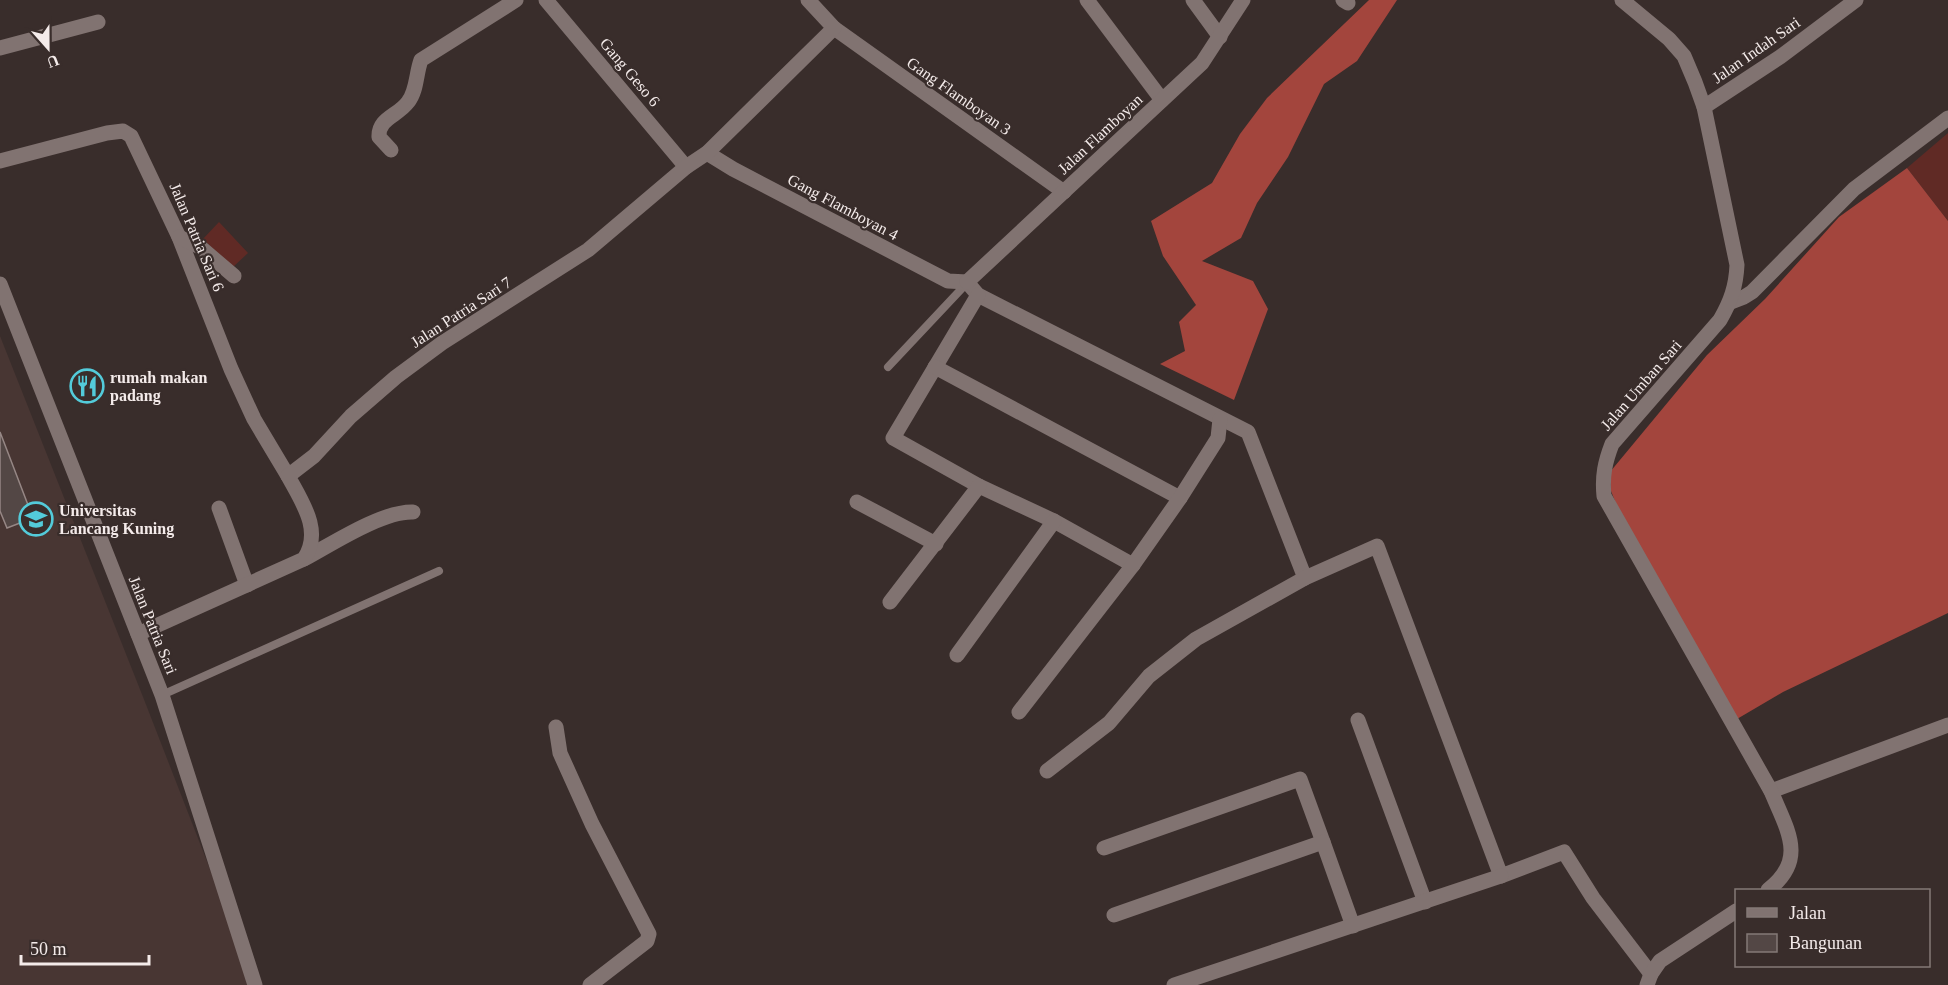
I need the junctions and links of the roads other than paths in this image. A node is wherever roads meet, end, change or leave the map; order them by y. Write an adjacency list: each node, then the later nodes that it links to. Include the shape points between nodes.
1 (516, 0): 16 (street, via 421,60 410,101 378,129 379,137)
2 (546, 0): 19 (street, Gang Geso 6)
3 (808, 0): 10 (street)
4 (1087, 0): 13 (street)
5 (1193, 0): 11 (street)
6 (1243, 0): 11 (street, Jalan Flamboyan)
7 (1622, 0): 14 (street, Jalan Umban Sari, via 1684,56)
8 (1856, 0): 14 (street, Jalan Indah Sari)
9 (98, 22): 12 (street)
10 (834, 28): 17 (street, Jalan Patria Sari 7); 20 (street, Gang Flamboyan 3)
11 (1220, 37): 13 (street, Jalan Flamboyan, via 1202,63)
12 (0, 48)
13 (1162, 100): 20 (street, Jalan Flamboyan)
14 (1704, 107): 26 (street, Jalan Umban Sari, via 1737,265)
15 (1948, 118): 26 (street, via 1854,189 1752,292)
16 (391, 150)
17 (707, 153): 19 (street, Jalan Patria Sari 7); 23 (street, Gang Flamboyan 4, via 948,281)
18 (0, 161): 21 (street, Jalan Patria Sari 6, via 107,134 128,133)
19 (686, 166): 30 (street, Jalan Patria Sari 7, via 588,250 396,377)
20 (1064, 192): 23 (street, Jalan Flamboyan)
21 (179, 237): 22 (street, via 200,247); 30 (street, Jalan Patria Sari 6, via 231,369 254,419)
22 (234, 276)
23 (967, 282): 25 (street); 28 (lane)
24 (0, 284): 44 (street, Jalan Patria Sari)
25 (978, 295): 27 (street); 29 (street)
26 (1731, 302): 52 (street, Jalan Umban Sari, via 1707,337 1612,444 1602,480 1604,496)
27 (935, 367): 31 (street, via 893,438); 32 (street)
28 (888, 368)
29 (1220, 419): 32 (street, via 1218,438); 41 (street, via 1248,432)
30 (288, 476): 38 (street, via 311,520 312,538)
31 (979, 486): 36 (street); 37 (street)
32 (1180, 498): 39 (street)
33 (857, 502): 37 (street)
34 (219, 508): 42 (street)
35 (413, 512): 38 (street, via 377,521)
36 (1054, 521): 39 (street); 45 (street)
37 (936, 544): 43 (street)
38 (304, 559): 42 (street)
39 (1133, 565): 47 (street)
40 (439, 571): 46 (lane)
41 (1305, 578): 51 (street, via 1196,639 1149,676 1109,723); 55 (street, via 1377,546)
42 (247, 585): 44 (street)
43 (890, 602)
44 (138, 634): 46 (street, Jalan Patria Sari)
45 (957, 655)
46 (162, 696): 62 (street, Jalan Patria Sari)
47 (1019, 712)
48 (1358, 720): 57 (street)
49 (1948, 725): 52 (street)
50 (556, 727): 63 (street, via 560,753 649,934 647,941)
51 (1047, 771)
52 (1771, 791): 56 (street, Jalan Umban Sari, via 1791,854 1782,880)
53 (1323, 842): 54 (street, via 1300,779); 59 (street); 60 (street)
54 (1104, 848)
55 (1501, 876): 57 (street); 61 (street, via 1563,852)
56 (1771, 889)
57 (1425, 902): 60 (street)
58 (1735, 912): 61 (street, via 1660,961)
59 (1114, 915)
60 (1353, 926): 64 (street)
61 (1649, 979)
62 (255, 985)
63 (590, 985)
64 (1174, 985)

